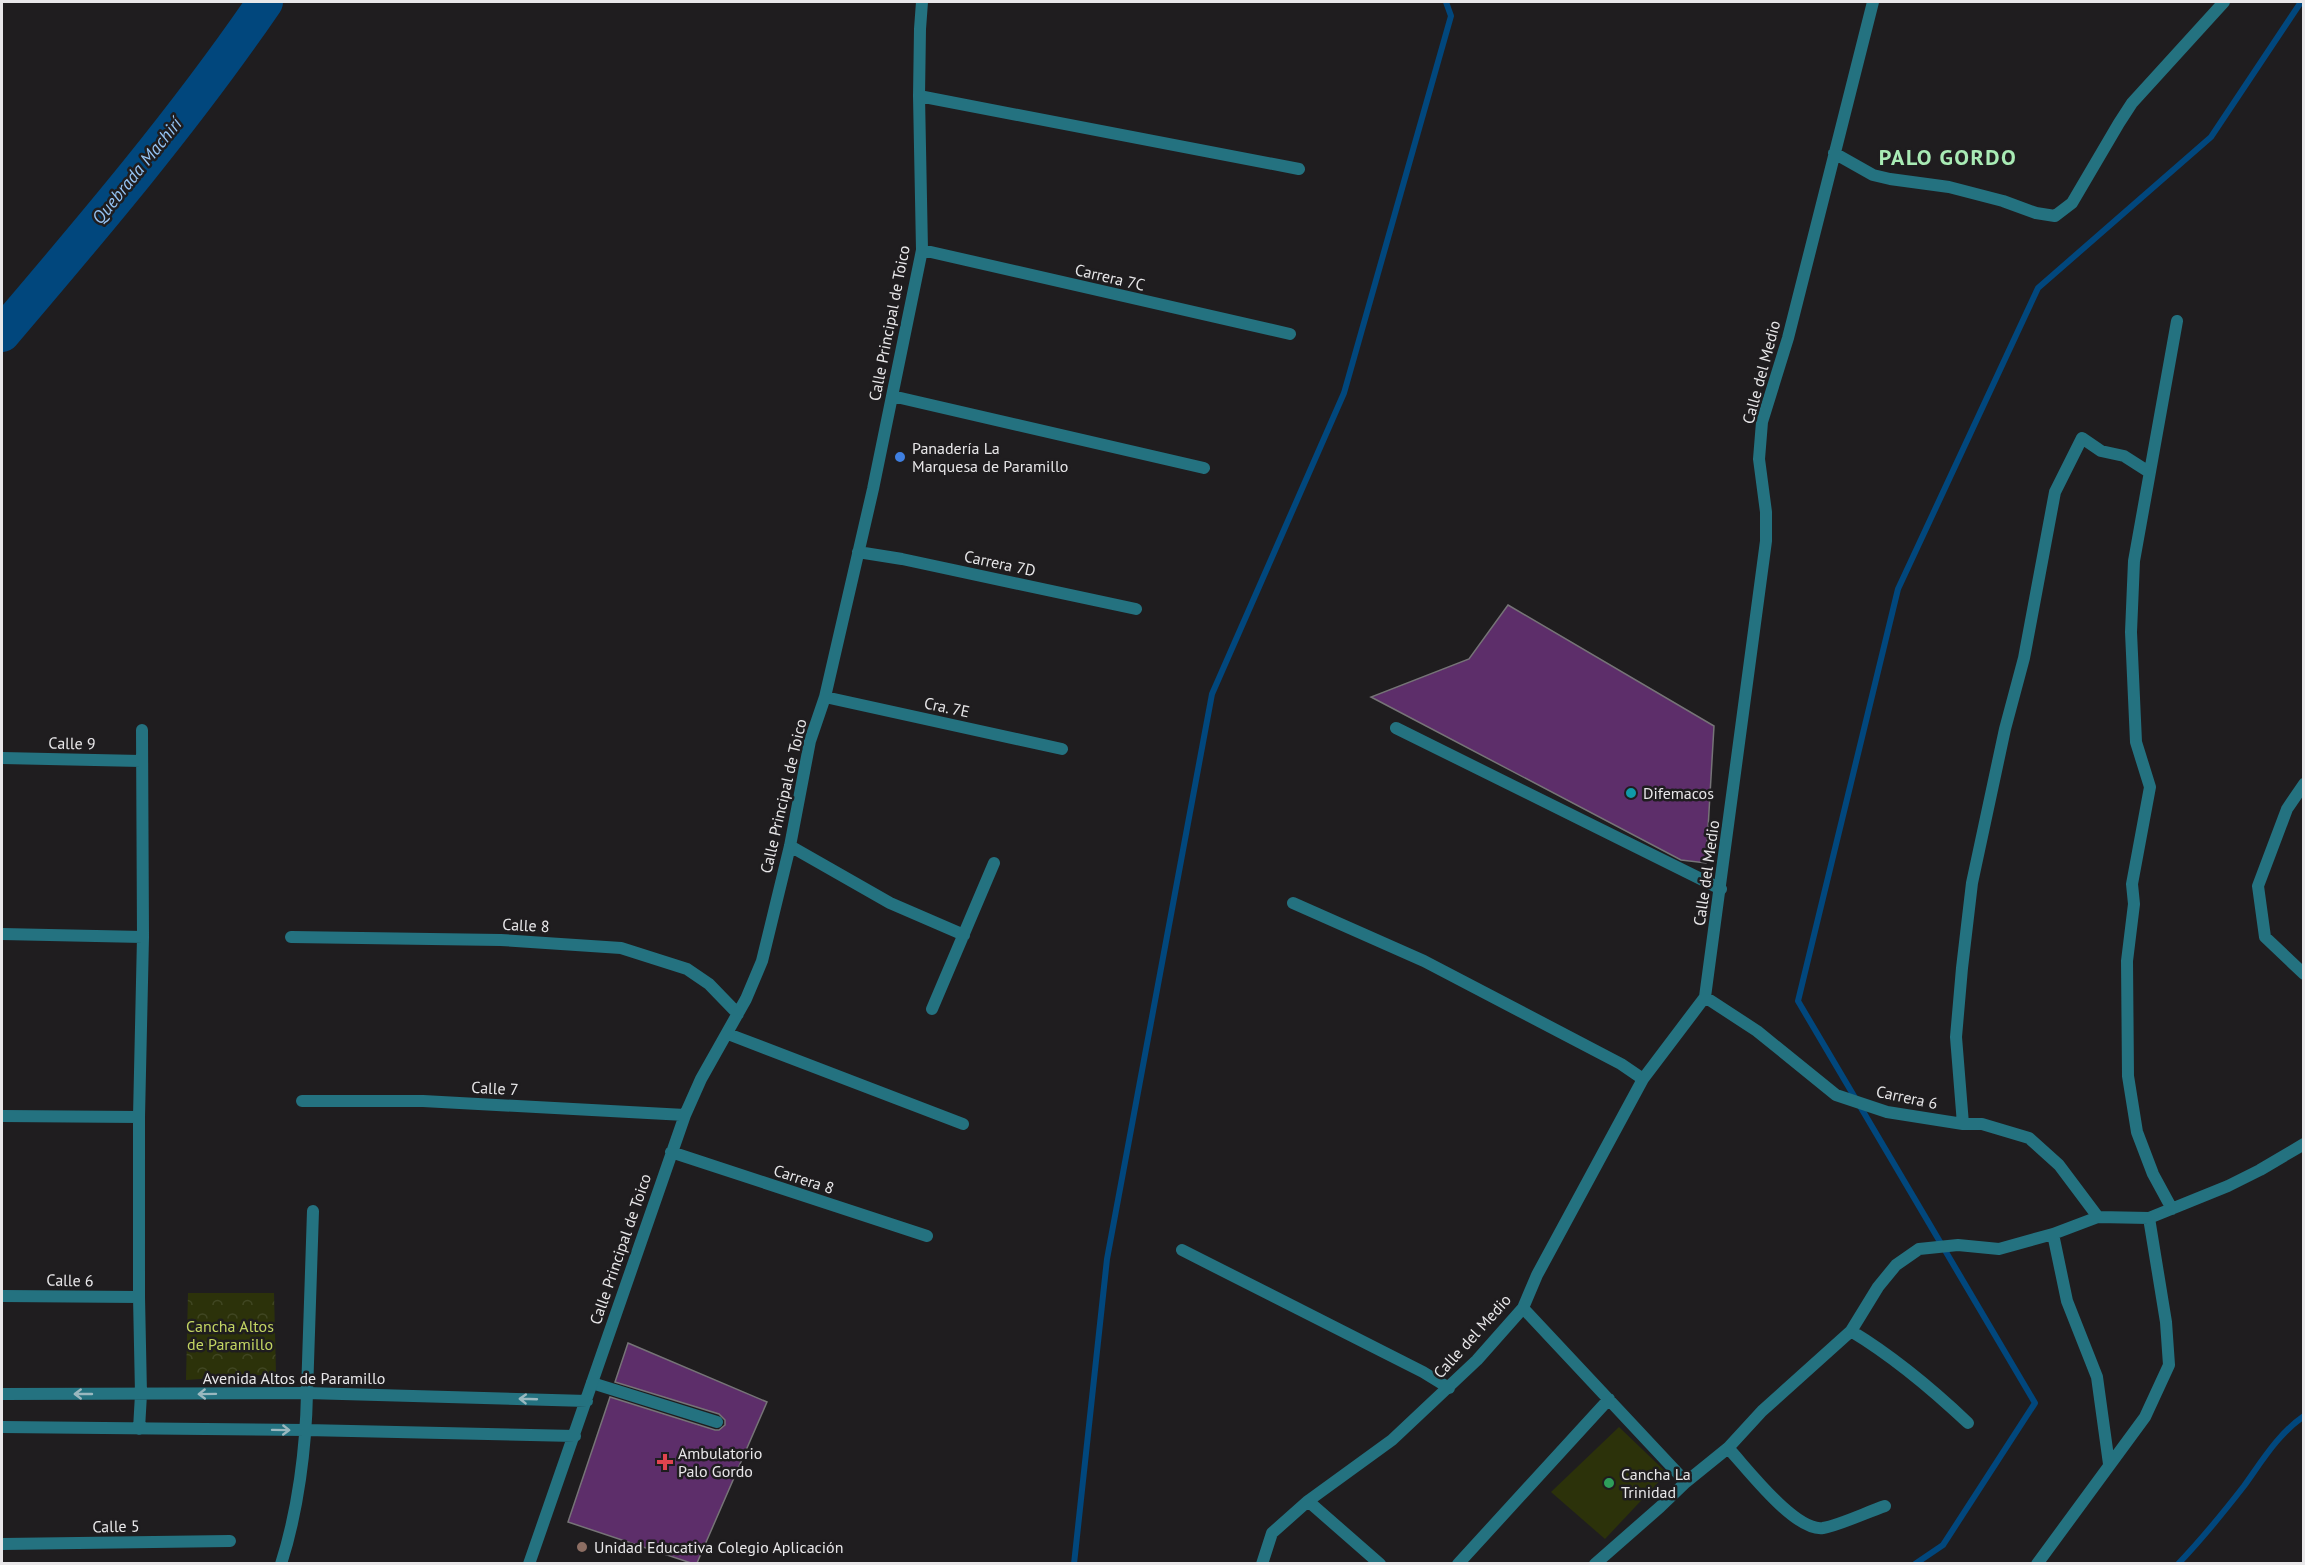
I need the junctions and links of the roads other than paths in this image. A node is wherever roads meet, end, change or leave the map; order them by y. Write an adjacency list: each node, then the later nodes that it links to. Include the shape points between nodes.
1 (922, 2): 4 (street, Calle Principal de Toico)
2 (1873, 2): 5 (street, Calle del Medio)
3 (2224, 2): 5 (street, via 2133,103 2072,203 2055,216 1948,187 1873,175)
4 (919, 96): 6 (street); 7 (street, Calle Principal de Toico)
5 (1834, 153): 24 (street, Calle del Medio, via 1788,338 1762,422 1759,459 1766,541)
6 (1299, 169)
7 (922, 250): 9 (street, Carrera 7C); 10 (street, Calle Principal de Toico)
8 (2177, 321): 12 (street)
9 (1290, 334)
10 (892, 396): 11 (street); 13 (street, Calle Principal de Toico)
11 (1204, 468)
12 (2149, 472): 41 (street, via 2124,456 2100,451 2082,438 2055,492 2025,658 2005,729 1972,883 1956,1037); 44 (street, via 2134,561 2131,633 2136,742 2150,787 2132,884 2134,904 2127,962 2128,1076 2137,1132)
13 (858, 552): 14 (street, Carrera 7D); 15 (street, Calle Principal de Toico)
14 (1136, 609)
15 (825, 697): 18 (street, Cra. 7E); 22 (street, Calle Principal de Toico, via 810,741)
16 (1396, 728): 24 (street)
17 (141, 730): 20 (street)
18 (1062, 749)
19 (2, 758): 20 (street, Calle 9)
20 (141, 761): 28 (street)
21 (2304, 784): 30 (street, via 2287,809 2258,886 2265,937)
22 (790, 846): 27 (street, via 890,903); 33 (street, Calle Principal de Toico, via 762,961)
23 (994, 863): 27 (street)
24 (1721, 889): 31 (street, Calle del Medio)
25 (1293, 903): 35 (street, via 1424,961)
26 (2, 934): 28 (street)
27 (964, 935): 32 (street)
28 (142, 937): 39 (street)
29 (291, 937): 33 (street, Calle 8, via 501,940 621,948 687,969 709,984)
30 (2304, 974)
31 (1705, 997): 35 (street, Calle del Medio); 41 (street, Carrera 6, via 1757,1031 1836,1095 1887,1112)
32 (932, 1009)
33 (738, 1014): 34 (street, Calle Principal de Toico)
34 (728, 1034): 37 (street, Calle Principal de Toico); 40 (street)
35 (1643, 1079): 53 (street, Calle del Medio)
36 (302, 1101): 37 (street, Calle 7, via 423,1101)
37 (685, 1115): 43 (street, Calle Principal de Toico)
38 (2, 1116): 39 (street)
39 (139, 1117): 52 (street)
40 (963, 1124)
41 (1963, 1124): 46 (street, Carrera 6, via 1982,1124 2029,1138 2059,1166)
42 (2304, 1144): 44 (street, via 2260,1170)
43 (671, 1152): 49 (street, Carrera 8); 55 (street, Calle Principal de Toico)
44 (2172, 1209): 47 (street)
45 (312, 1211): 57 (street)
46 (2098, 1217): 47 (street); 48 (street)
47 (2149, 1218): 69 (street, via 2169,1365 2145,1417)
48 (2053, 1234): 54 (street, via 1999,1249 1958,1245 1918,1249 1896,1265 1878,1287); 69 (street, via 2067,1300 2097,1377)
49 (927, 1236)
50 (1182, 1250): 56 (street)
51 (2, 1296): 52 (street, Calle 6)
52 (139, 1297): 59 (street)
53 (1523, 1308): 56 (street, Calle del Medio); 60 (street)
54 (1851, 1331): 63 (street, via 1887,1352); 68 (street, via 1762,1411)
55 (592, 1383): 61 (street, Calle Principal de Toico); 62 (street)
56 (1449, 1388): 71 (street, Calle del Medio, via 1392,1440)
57 (307, 1393): 59 (street, Avenida Altos de Paramillo, one-way to 59); 61 (street, Avenida Altos de Paramillo, one-way to 57); 66 (street)
58 (2, 1394): 59 (street, Avenida Altos de Paramillo, one-way to 58)
59 (141, 1395): 65 (street)
60 (1609, 1399): 70 (street); 79 (street)
61 (587, 1401): 67 (street, Calle Principal de Toico)
62 (717, 1422)
63 (1968, 1423)
64 (2, 1427): 65 (street)
65 (139, 1429): 66 (street, one-way to 66)
66 (306, 1430): 67 (street); 75 (street)
67 (575, 1436): 76 (street, Calle Principal de Toico)
68 (1728, 1448): 70 (street); 72 (street, via 1791,1515 1807,1525 1822,1528)
69 (2109, 1464): 81 (street)
70 (1686, 1482): 80 (street)
71 (1308, 1501): 77 (street, Calle del Medio, via 1272,1533); 78 (street)
72 (1885, 1506)
73 (230, 1540): 74 (street, Calle 5)
74 (2, 1544)
75 (281, 1563)
76 (529, 1563)
77 (1262, 1563)
78 (1380, 1563)
79 (1458, 1563)
80 (1595, 1563)
81 (2037, 1563)

